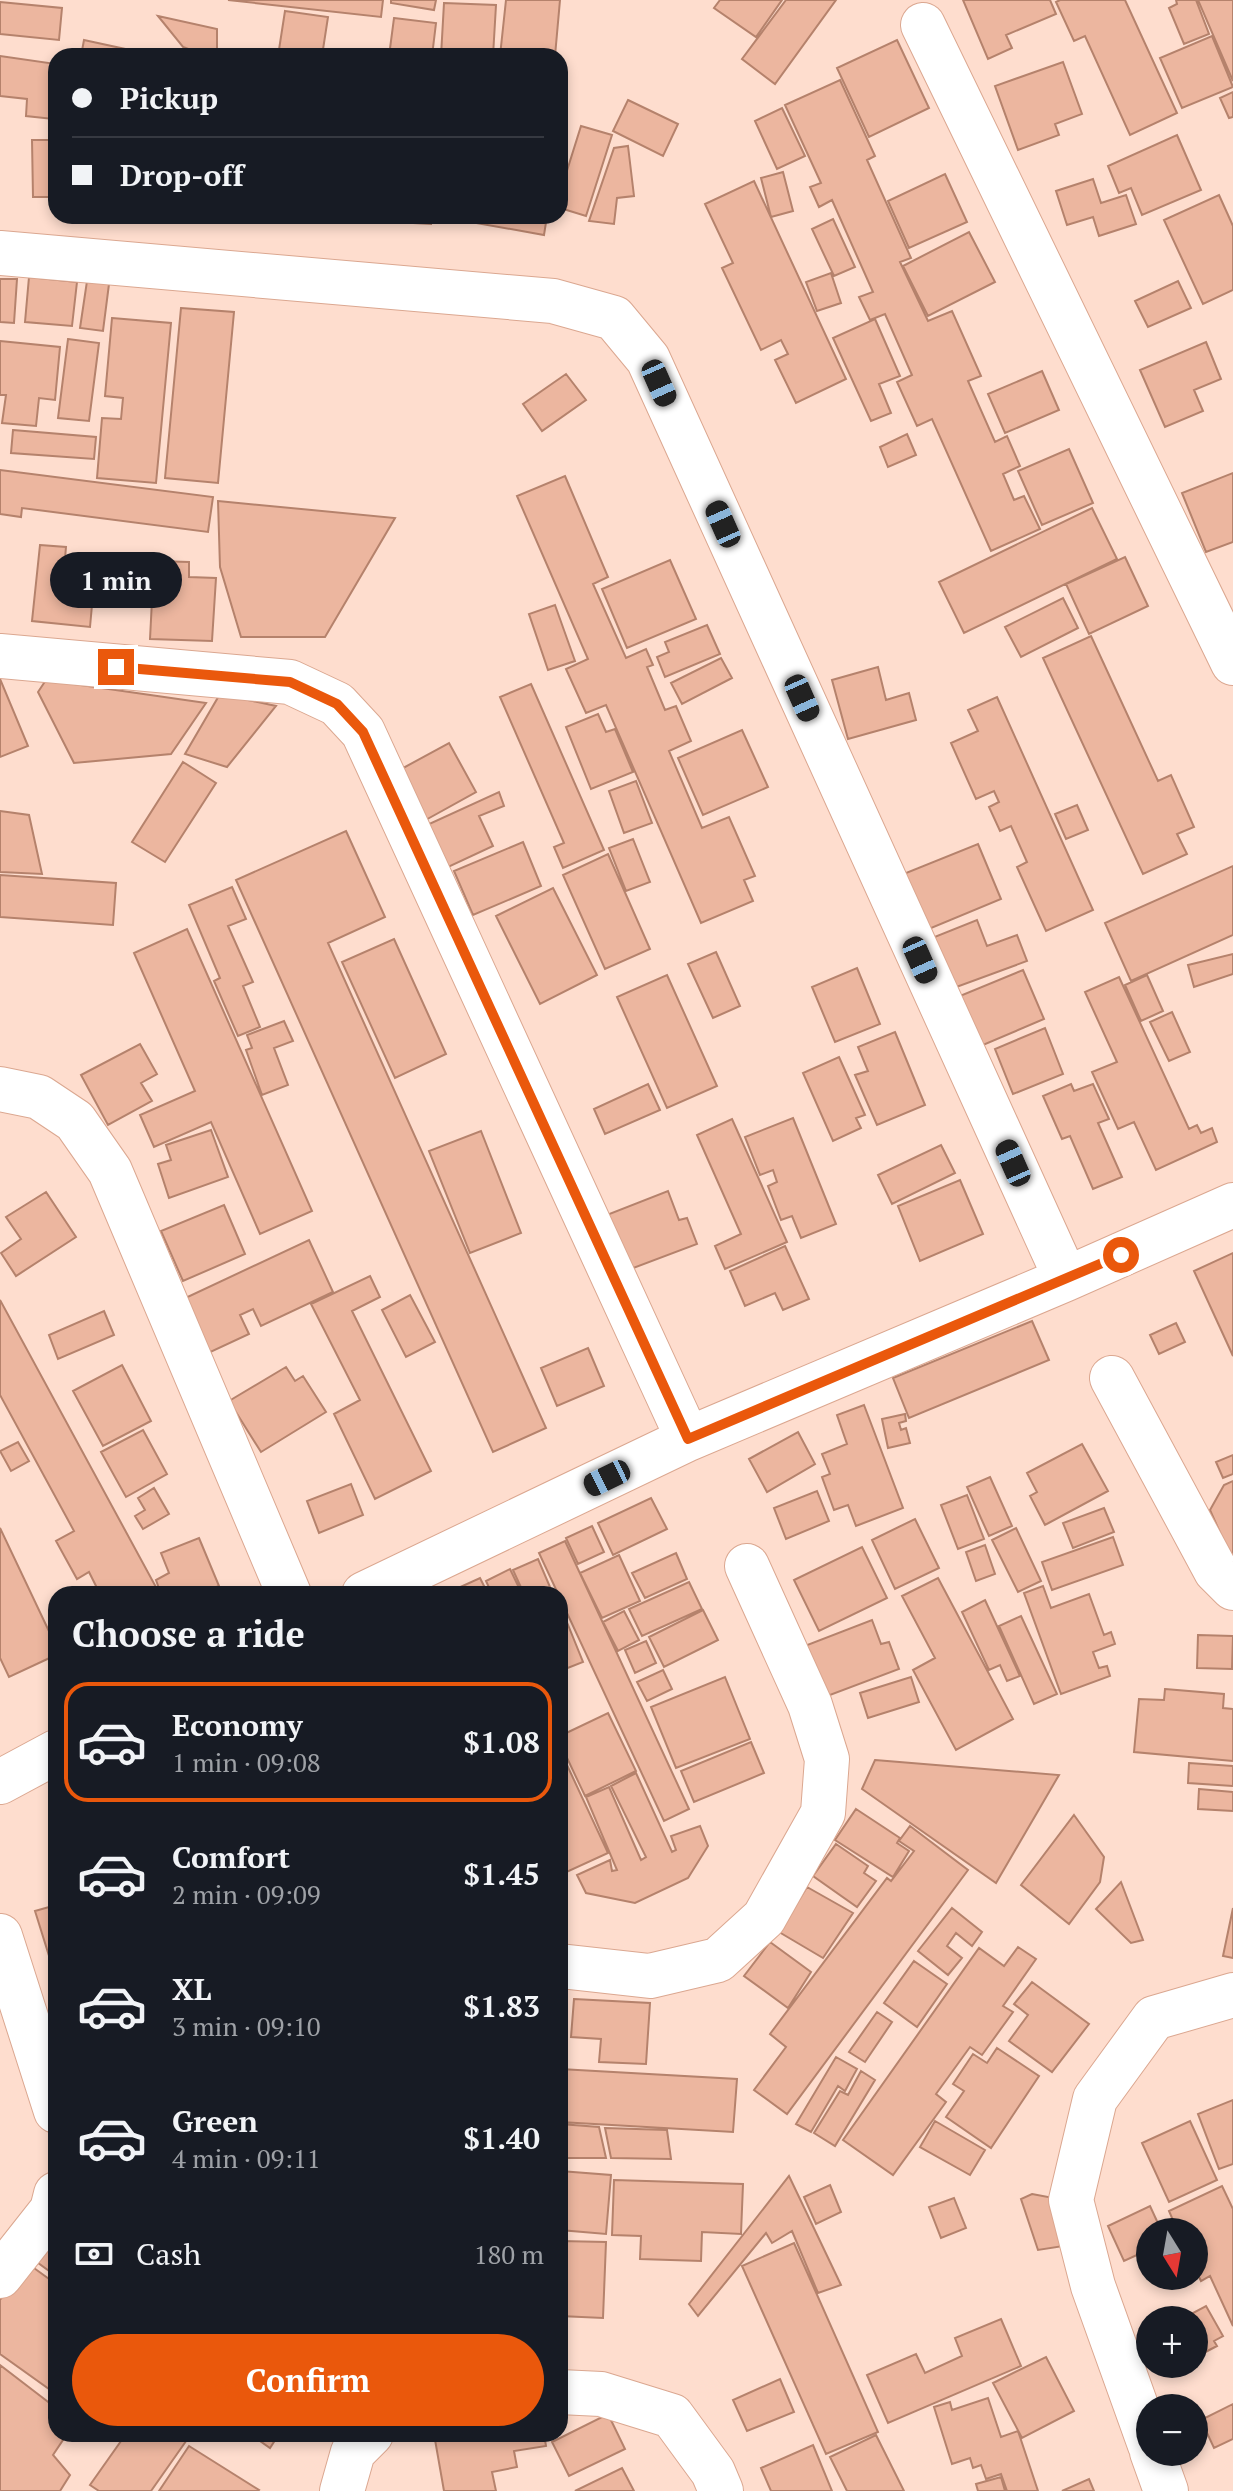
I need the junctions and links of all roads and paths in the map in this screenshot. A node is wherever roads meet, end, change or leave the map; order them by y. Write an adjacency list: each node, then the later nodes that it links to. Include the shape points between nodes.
1 (923, 25): 4 (street)
2 (0, 253): 7 (street, via 553,301 614,318 648,359)
3 (0, 656): 9 (street, via 290,682 337,704 363,732)
4 (1233, 663)
5 (0, 1089): 11 (street, via 39,1097 75,1121 110,1171)
6 (1233, 1205): 7 (street)
7 (1066, 1279): 9 (street)
8 (1112, 1378): 13 (street, via 1216,1571)
9 (688, 1439): 12 (street)
10 (747, 1566): 17 (street, via 810,1705 827,1759 823,1813 764,1918 718,1960 650,1976)
11 (286, 1586)
12 (381, 1586)
13 (1233, 1588)
14 (48, 1756): 15 (street)
15 (0, 1782)
16 (0, 1936): 19 (street)
17 (568, 1967)
18 (1233, 1995): 23 (street, via 1154,2018 1095,2099 1071,2200 1093,2286)
19 (48, 2086)
20 (48, 2215): 21 (street)
21 (0, 2276)
22 (568, 2392): 27 (street, via 601,2394 672,2416)
23 (1136, 2406)
24 (363, 2442): 26 (street, via 353,2452)
25 (1157, 2466): 28 (street)
26 (342, 2491)
27 (721, 2491)
28 (1166, 2491)

